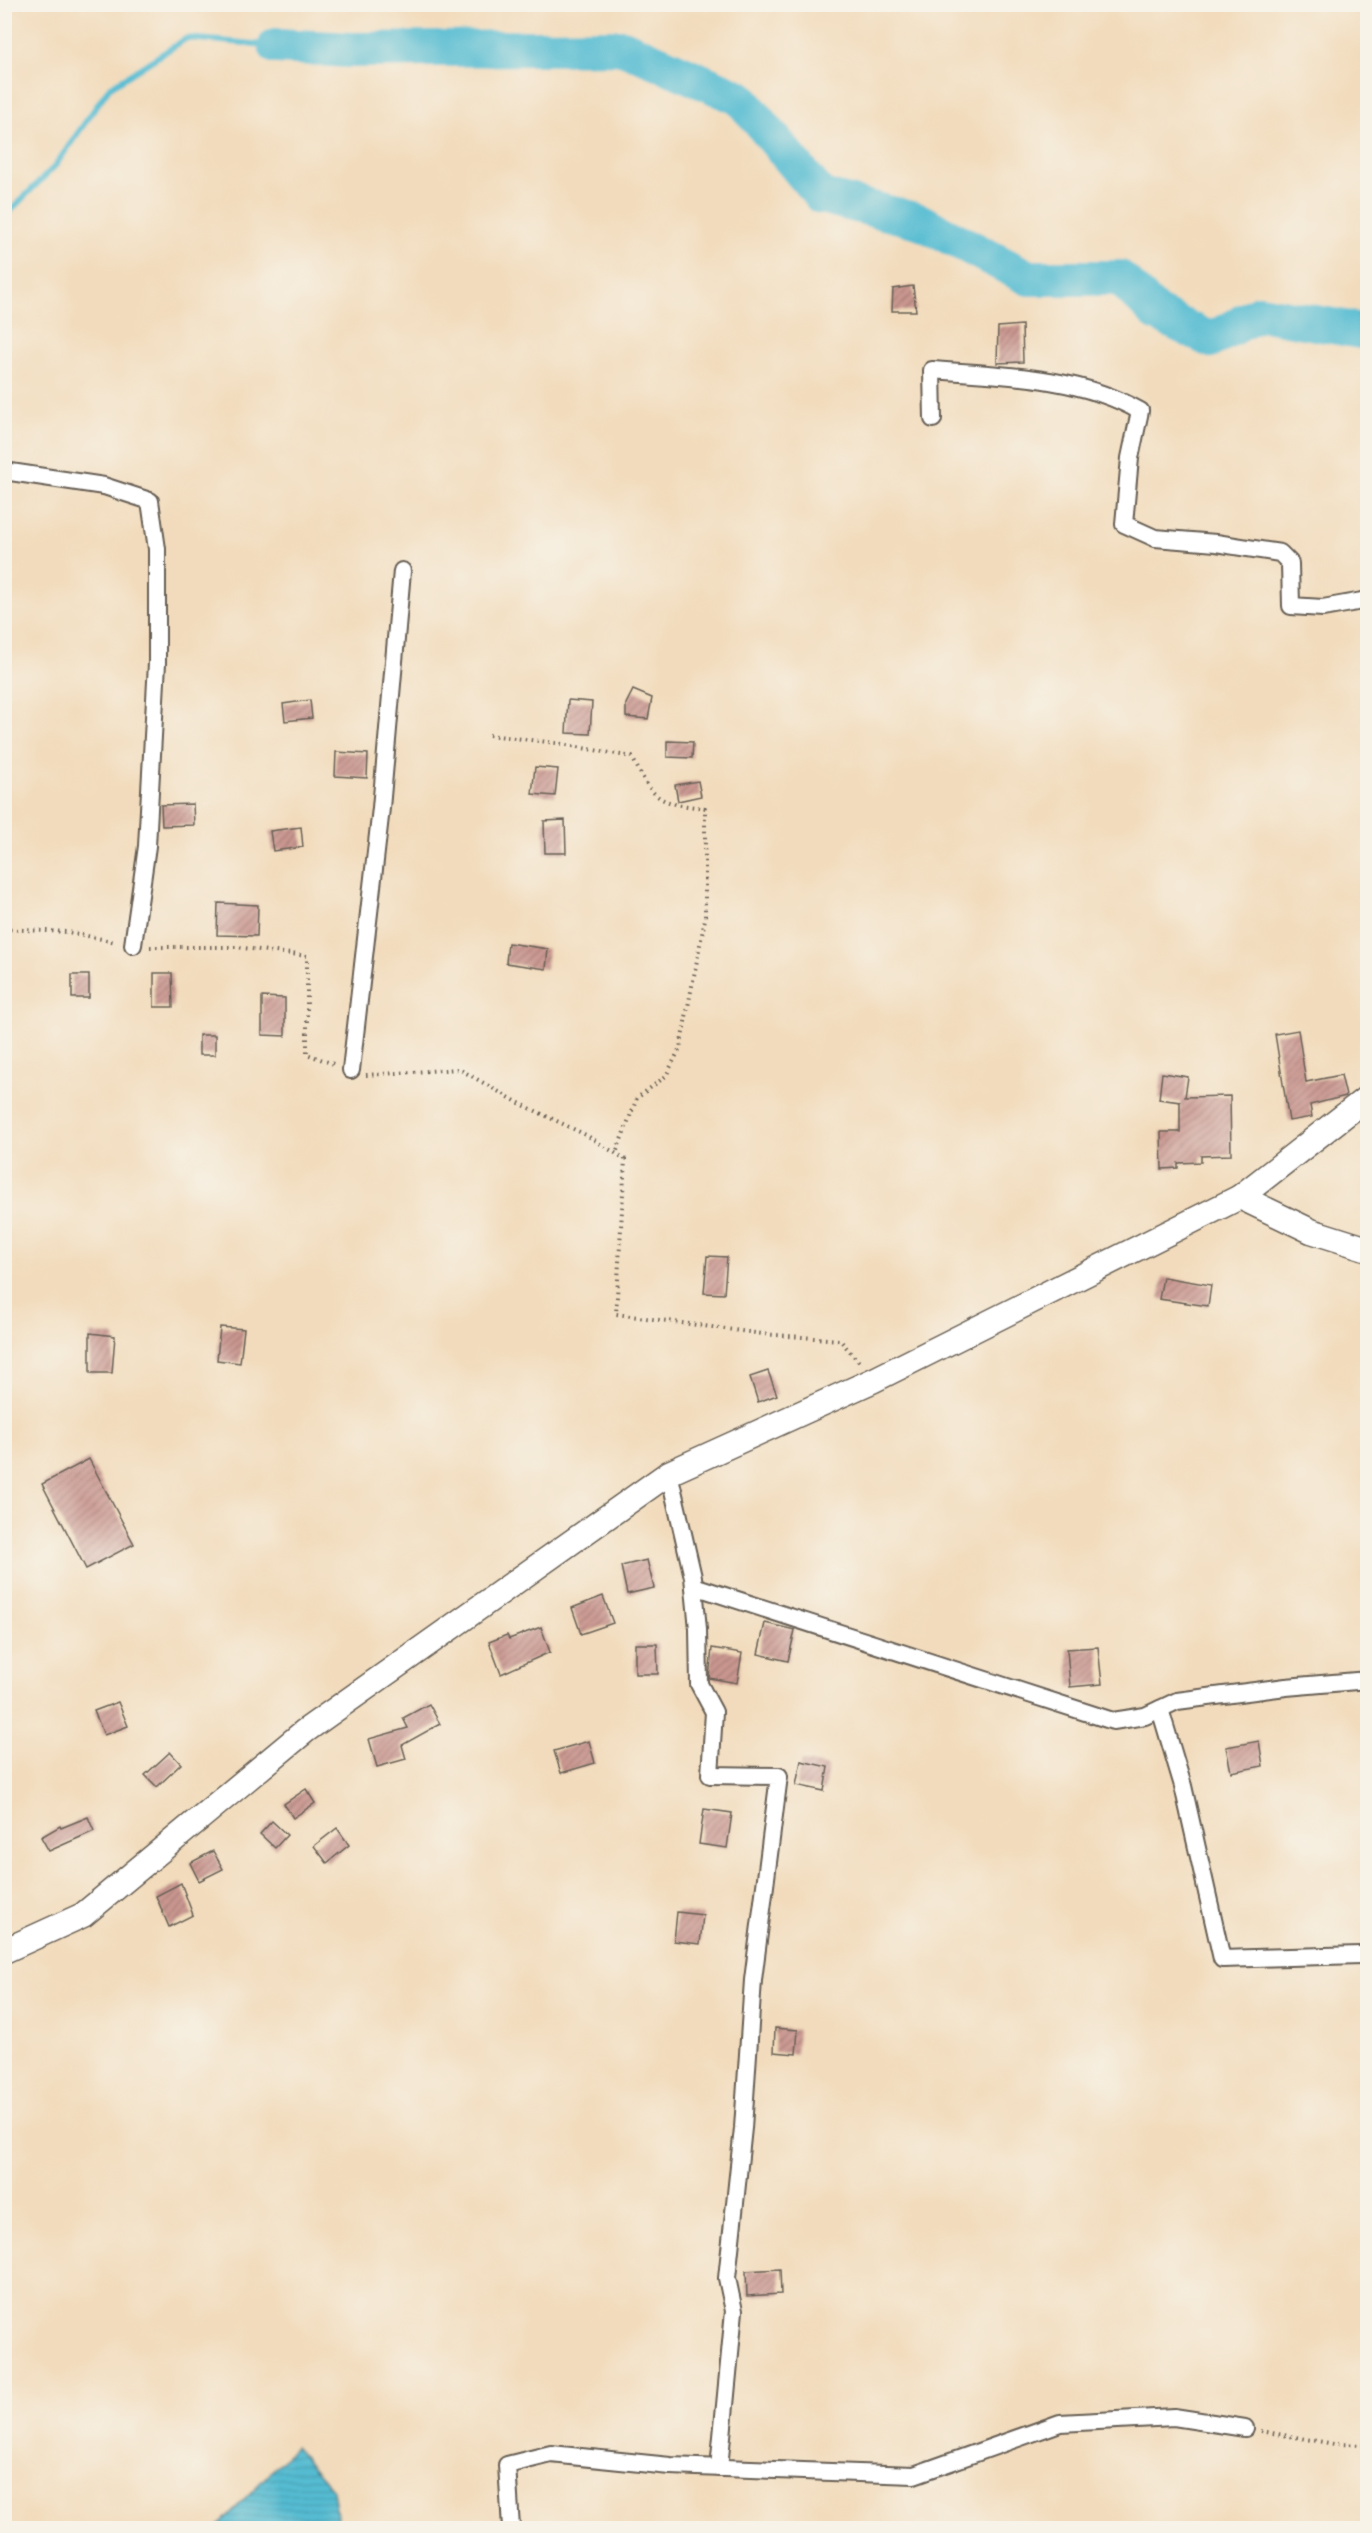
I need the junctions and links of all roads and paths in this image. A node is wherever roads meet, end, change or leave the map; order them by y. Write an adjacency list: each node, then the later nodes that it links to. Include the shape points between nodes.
1 (933, 419): 4 (street, via 932,370 1067,385 1124,402 1140,411 1130,458 1124,524 1155,538 1280,553 1290,563 1291,606 1323,608)
2 (4, 471): 7 (street, via 104,486 150,501 157,549 157,663 147,846)
3 (402, 571): 8 (street, via 381,808)
4 (1368, 600)
5 (489, 735): 10 (path, via 632,757 650,791 670,805 705,808 705,919 680,1048 666,1076 637,1098)
6 (4, 928): 7 (path, via 68,932)
7 (133, 945): 8 (path, via 236,947 307,956 307,1054)
8 (351, 1070): 10 (path, via 366,1076 459,1068)
9 (1368, 1097): 11 (street)
10 (616, 1154): 13 (path, via 625,1159 616,1314 840,1340)
11 (1240, 1197): 12 (street, via 1311,1231); 13 (street)
12 (1368, 1249)
13 (874, 1380): 14 (street)
14 (669, 1473): 15 (street); 18 (street, via 305,1731 83,1915)
15 (693, 1586): 17 (street, via 1113,1721 1145,1716); 22 (street, via 699,1684 714,1712 710,1775 779,1776 753,1980 727,2278 734,2311)
16 (1368, 1680): 17 (street, via 1177,1701)
17 (1160, 1709): 19 (street, via 1184,1786 1222,1959)
18 (4, 1951)
19 (1360, 1955)
20 (1245, 2428): 21 (path, via 1334,2444); 22 (street, via 1174,2417 1060,2423 914,2475)
21 (1368, 2445)
22 (719, 2468): 23 (street, via 551,2454 507,2465)
23 (511, 2529)

